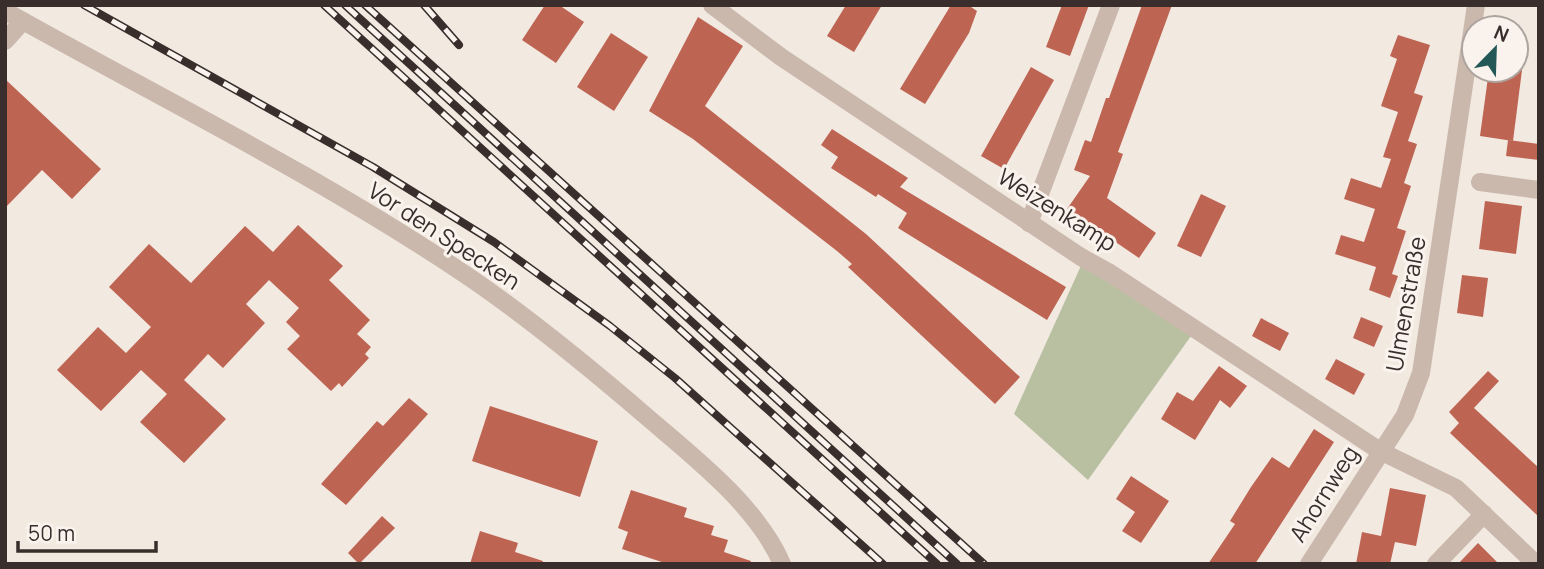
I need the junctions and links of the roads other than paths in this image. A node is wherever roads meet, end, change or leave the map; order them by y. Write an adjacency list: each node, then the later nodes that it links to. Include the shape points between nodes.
1 (712, 5): 9 (street, Weizenkamp, via 781,57)
2 (1111, 5): 9 (street)
3 (1476, 5): 10 (street, Ulmenstraße, via 1421,373 1405,415)
4 (5, 11): 5 (street, Vor den Specken)
5 (23, 21): 6 (street); 12 (street, Vor den Specken, via 197,115 481,285 593,369 674,440 752,515 771,538)
6 (5, 41)
7 (1480, 181): 8 (street)
8 (1539, 190)
9 (1029, 223): 10 (street, Weizenkamp)
10 (1380, 451): 11 (street, via 1456,488); 13 (street, Ahornweg)
11 (1484, 514): 14 (street); 15 (street)
12 (782, 564)
13 (1309, 564)
14 (1436, 564)
15 (1536, 564)

